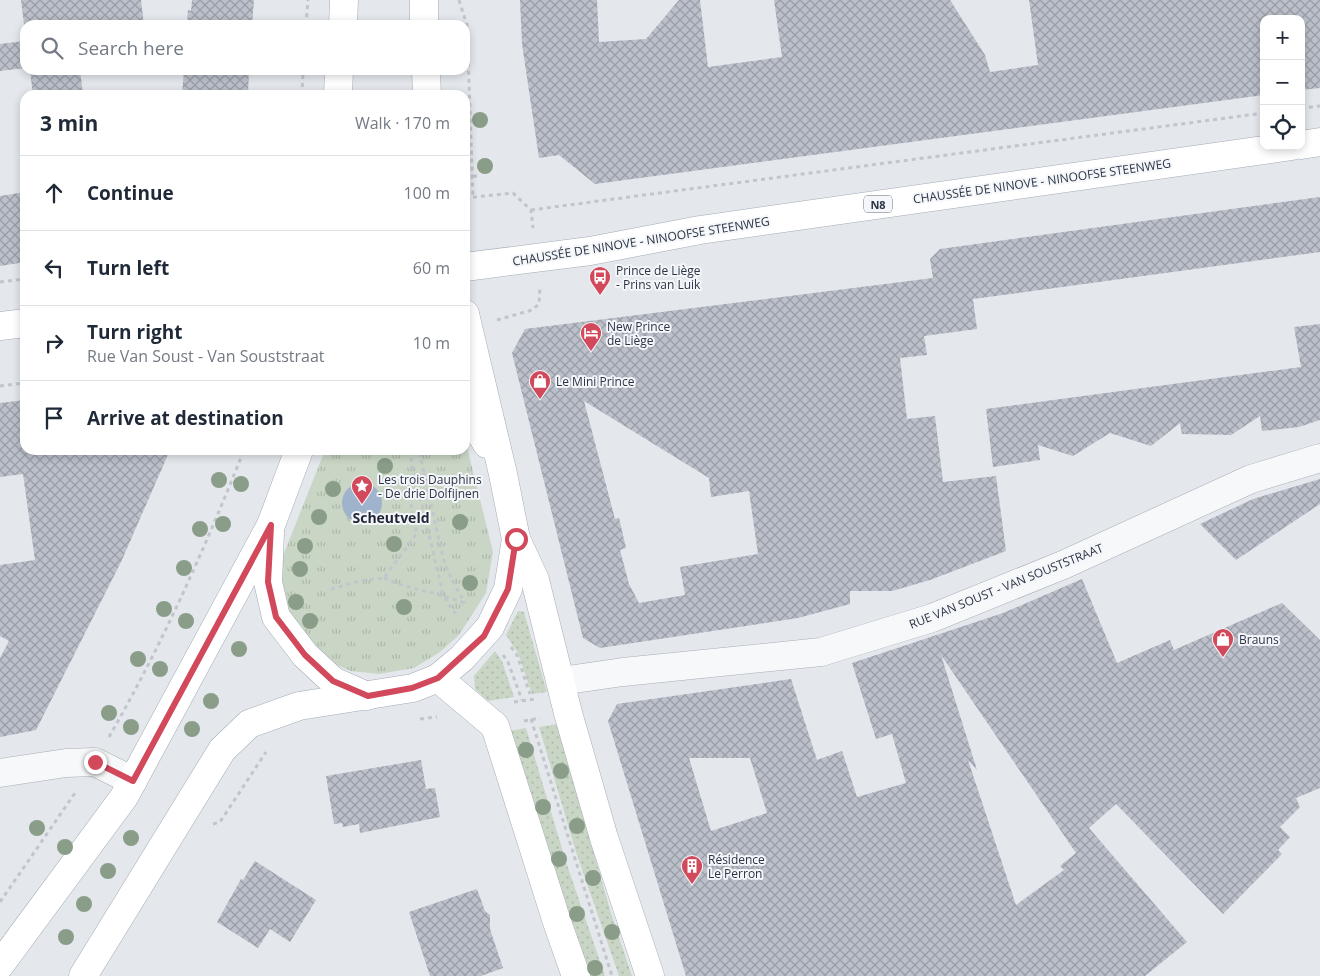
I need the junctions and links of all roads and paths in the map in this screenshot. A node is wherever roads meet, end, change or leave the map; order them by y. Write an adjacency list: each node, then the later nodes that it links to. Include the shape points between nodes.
1 (308, 0): 5 (path)
2 (344, 0): 6 (main road)
3 (424, 0): 7 (main road)
4 (459, 0): 8 (path)
5 (306, 20)
6 (343, 20)
7 (424, 20)
8 (465, 20)
9 (303, 75): 13 (path)
10 (339, 75): 14 (main road)
11 (426, 75): 15 (main road)
12 (469, 75): 16 (path)
13 (302, 90)
14 (338, 90)
15 (427, 90)
16 (469, 90)
17 (1320, 106): 18 (path)
18 (1305, 108)
19 (1260, 114): 27 (path)
20 (470, 116): 25 (path)
21 (1320, 142): 22 (main road)
22 (1305, 144)
23 (1264, 150): 28 (main road, CHAUSSÉE DE NINOVE - NINOOFSE STEENWEG / N8, via 700,230 583,252)
24 (477, 176): 25 (path)
25 (472, 177): 26 (path, via 474,197)
26 (470, 197)
27 (532, 210)
28 (470, 266)
29 (20, 280): 30 (path)
30 (0, 282)
31 (20, 324): 32 (main road)
32 (0, 326)
33 (470, 335): 43 (main road)
34 (20, 384): 35 (path)
35 (0, 386)
36 (470, 416): 43 (main road)
37 (242, 455): 66 (path, via 196,568 137,689)
38 (298, 455): 45 (main road)
39 (410, 455): 44 (path)
40 (419, 455): 42 (path)
41 (1320, 458): 54 (street, RUE VAN SOUST - VAN SOUSTSTRAAT, via 1251,479 1063,564 932,618 821,652)
42 (424, 473): 44 (path); 50 (path, via 443,558)
43 (503, 474): 46 (main road)
44 (416, 477): 47 (path, via 406,481 417,533); 49 (path)
45 (271, 525): 55 (main road, via 268,582 276,617 305,655 333,681); 68 (main road)
46 (516, 539): 52 (main road, via 508,589); 54 (main road, via 535,580)
47 (384, 578): 48 (path); 49 (path)
48 (331, 589)
49 (443, 594): 50 (path); 52 (path, via 452,610)
50 (465, 603): 51 (path)
51 (469, 608)
52 (495, 638): 53 (main road); 56 (path); 57 (path, via 517,655)
53 (438, 678): 55 (main road, via 412,688); 58 (main road)
54 (561, 681): 75 (main road, via 604,838)
55 (368, 696): 69 (main road, via 298,706 250,724 222,750)
56 (522, 700)
57 (534, 706)
58 (478, 711): 62 (path); 73 (main road, via 495,726)
59 (536, 712): 61 (path)
60 (545, 717): 61 (path)
61 (538, 718): 63 (path)
62 (412, 720)
63 (531, 720): 64 (path); 74 (path)
64 (522, 721)
65 (272, 750): 69 (path, via 265,753 220,822 203,826)
66 (95, 762): 67 (street); 68 (street); 70 (path)
67 (0, 773)
68 (133, 781): 71 (main road, via 124,798)
69 (182, 813): 72 (main road)
70 (0, 902)
71 (0, 965)
72 (83, 976)
73 (576, 976)
74 (612, 976)
75 (650, 976)

